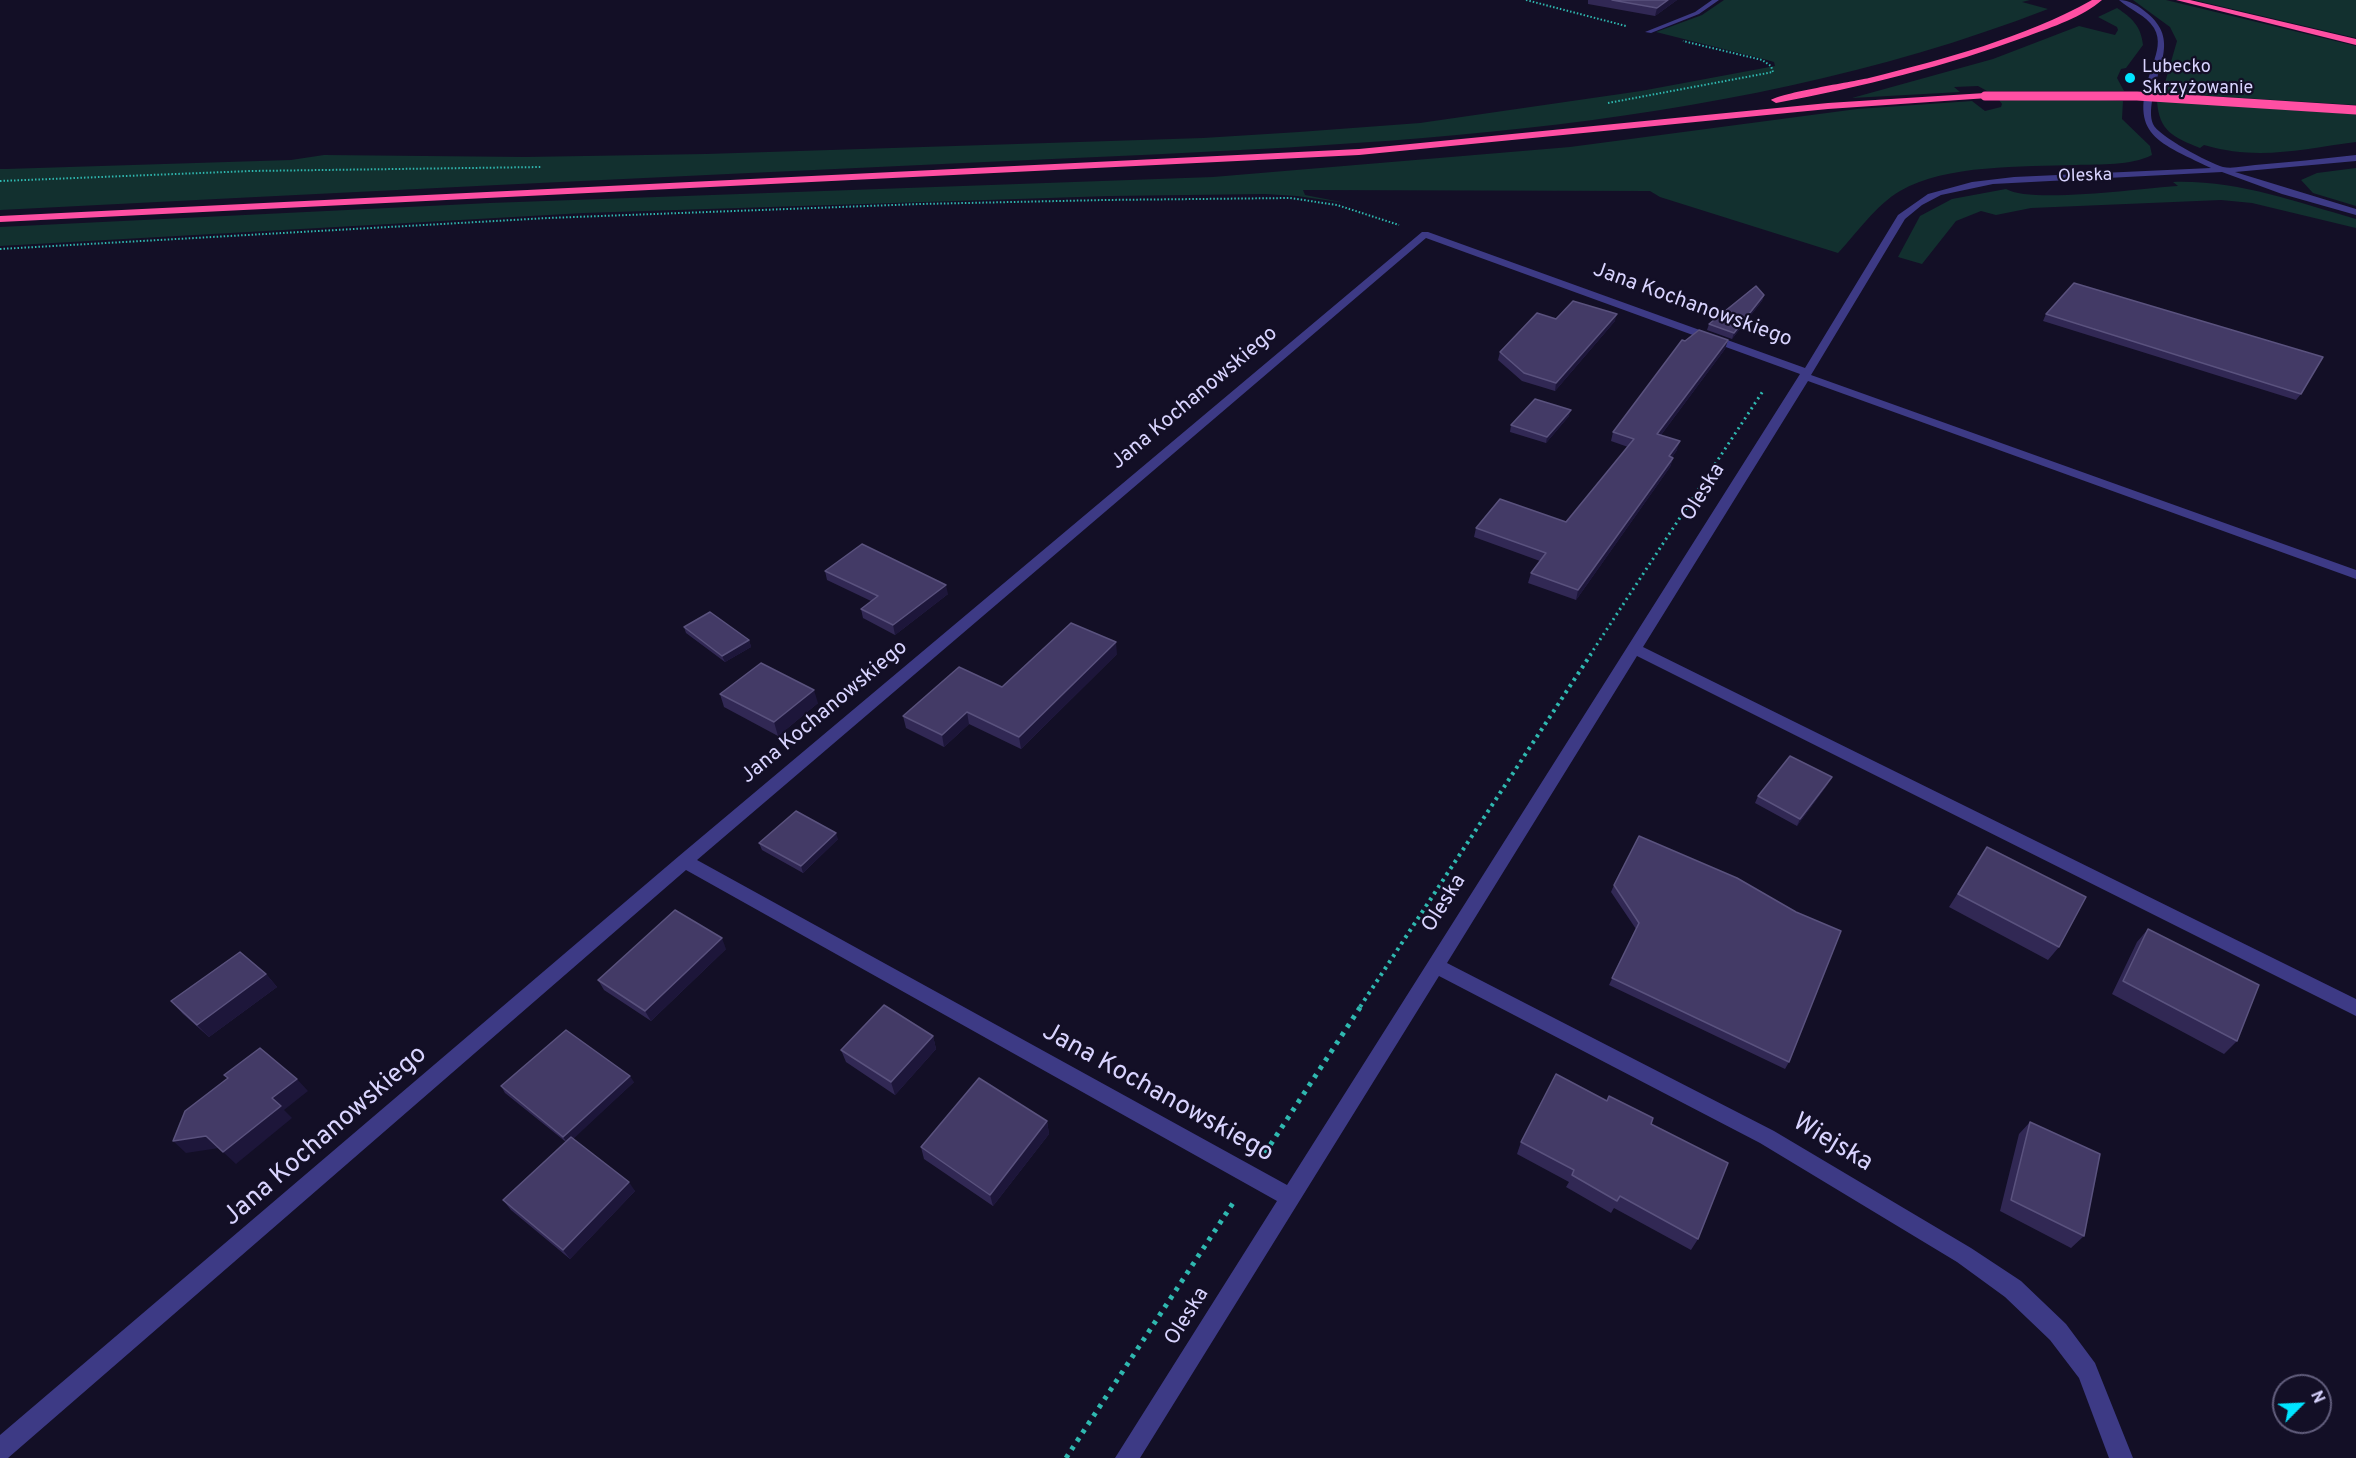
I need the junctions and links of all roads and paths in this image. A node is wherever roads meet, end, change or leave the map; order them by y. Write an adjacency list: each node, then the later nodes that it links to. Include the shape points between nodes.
1 (1526, 0): 6 (path)
2 (1716, 0): 6 (street, via 1697,13)
3 (2098, 0): 10 (highway, via 1996,44 1885,76 1779,100)
4 (2122, 0): 13 (street, via 2150,17 2162,38 2163,49 2147,100 2151,129)
5 (2180, 0): 7 (highway)
6 (1649, 32): 8 (path, via 1762,60 1773,72)
7 (2356, 42)
8 (1604, 103)
9 (2356, 110): 10 (highway, bridge, via 2206,99 1985,96 1824,106)
10 (1609, 127): 16 (highway, via 1431,146 1199,162)
11 (2356, 158): 13 (street, Oleska)
12 (546, 167): 14 (path, via 251,171)
13 (2224, 170): 15 (street); 20 (street, Oleska, via 2006,180 1968,185 1917,202 1902,217)
14 (0, 181)
15 (2356, 212)
16 (0, 219)
17 (1425, 234): 18 (path, via 1337,205 1290,198 1254,198 908,204 548,218); 19 (street, Jana Kochanowskiego); 23 (street, Jana Kochanowskiego)
18 (0, 249)
19 (1784, 364): 20 (street, Jana Kochanowskiego); 26 (path)
20 (1805, 374): 21 (street); 22 (street, Oleska)
21 (2356, 576)
22 (1633, 648): 24 (street, Oleska); 25 (street)
23 (685, 861): 26 (street, Jana Kochanowskiego); 28 (street, Jana Kochanowskiego)
24 (1434, 965): 27 (street, Oleska); 31 (street, Wiejska, via 1767,1137 1964,1255 2013,1290 2058,1332 2087,1371)
25 (2356, 1008)
26 (1251, 1174): 27 (street, Jana Kochanowskiego); 29 (path)
27 (1289, 1197): 30 (street, Oleska)
28 (0, 1450)
29 (1066, 1458)
30 (1127, 1458)
31 (2121, 1458)

